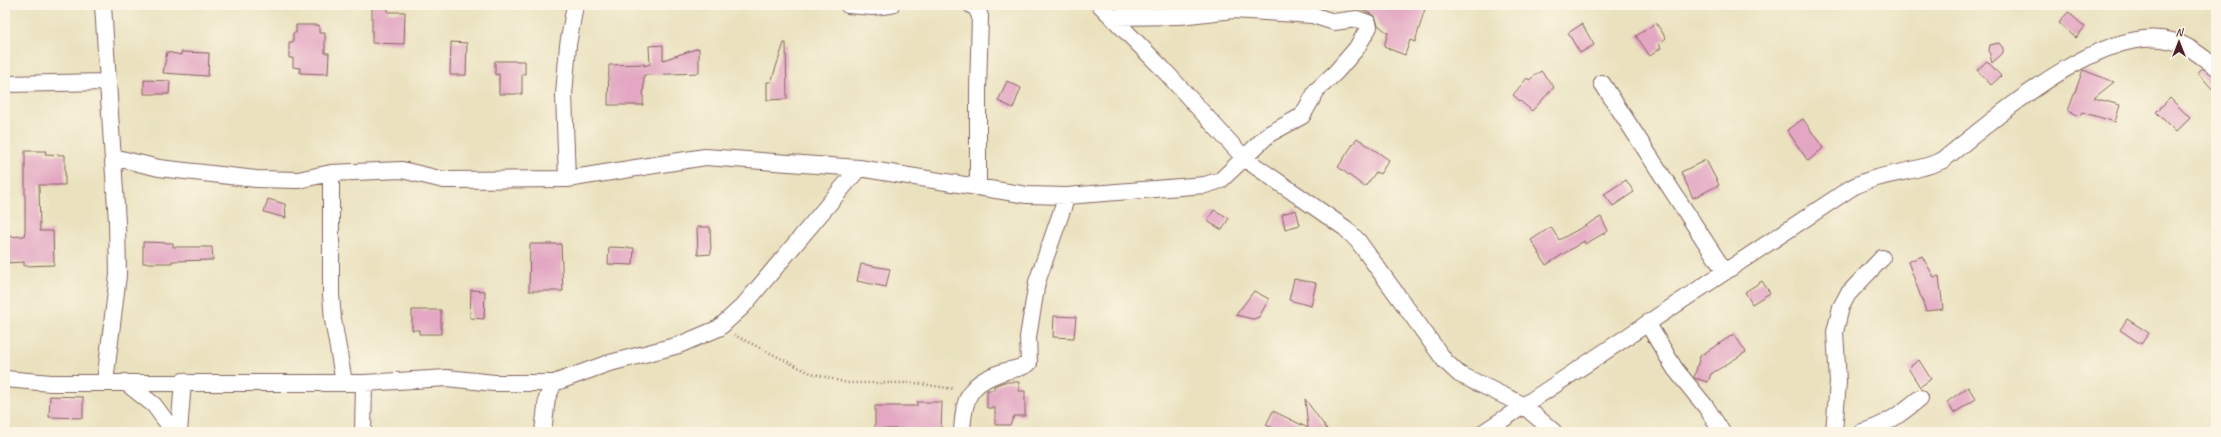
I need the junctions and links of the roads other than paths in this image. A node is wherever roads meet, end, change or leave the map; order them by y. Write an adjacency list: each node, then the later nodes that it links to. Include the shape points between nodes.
1 (103, 5): 9 (street)
2 (575, 5): 16 (street, via 568,45 564,95)
3 (848, 5): 4 (street)
4 (891, 5)
5 (971, 5): 17 (street, via 980,16)
6 (1100, 5): 7 (street)
7 (1113, 17): 13 (street); 13 (street, via 1180,16 1233,10 1312,15 1334,22 1357,19 1368,23 1369,28 1356,48 1317,90 1302,116 1269,134)
8 (2216, 67): 20 (street, via 2186,46 2171,40 2131,39 2104,48 2036,87 1943,160 1931,166 1859,183)
9 (108, 82): 11 (street); 12 (street)
10 (1602, 83): 20 (street)
11 (5, 84)
12 (113, 158): 15 (street, via 159,168 256,180 298,180); 23 (street, via 118,275)
13 (1245, 159): 18 (street, via 1213,184); 30 (street, via 1345,228 1358,241 1445,361 1459,374)
14 (859, 168): 16 (street, via 705,157); 17 (street); 28 (street, via 743,306 719,328 679,345 606,364)
15 (331, 173): 16 (street, via 402,170 444,180); 26 (street, via 331,295)
16 (567, 179)
17 (978, 186): 18 (street, via 1027,195)
18 (1067, 196): 35 (street, via 1038,282 1028,337 1029,363 981,380 971,391 964,411)
19 (1882, 258): 39 (street, via 1848,294 1841,307 1835,332 1838,382)
20 (1725, 272): 21 (street)
21 (1648, 324): 30 (street); 38 (street, via 1671,363)
22 (5, 379): 23 (street, via 51,383)
23 (105, 382): 24 (street)
24 (125, 382): 25 (street); 31 (street, via 154,406)
25 (183, 382): 26 (street); 32 (street)
26 (344, 382): 27 (street)
27 (364, 383): 28 (street, via 448,378 494,383); 33 (street)
28 (554, 383): 34 (street, via 547,398)
29 (1920, 398): 40 (street, via 1898,416)
30 (1523, 406): 36 (street); 37 (street)
31 (174, 432)
32 (179, 432)
33 (363, 432)
34 (542, 432)
35 (962, 432)
36 (1484, 432)
37 (1554, 432)
38 (1722, 432)
39 (1834, 432)
40 (1862, 432)

